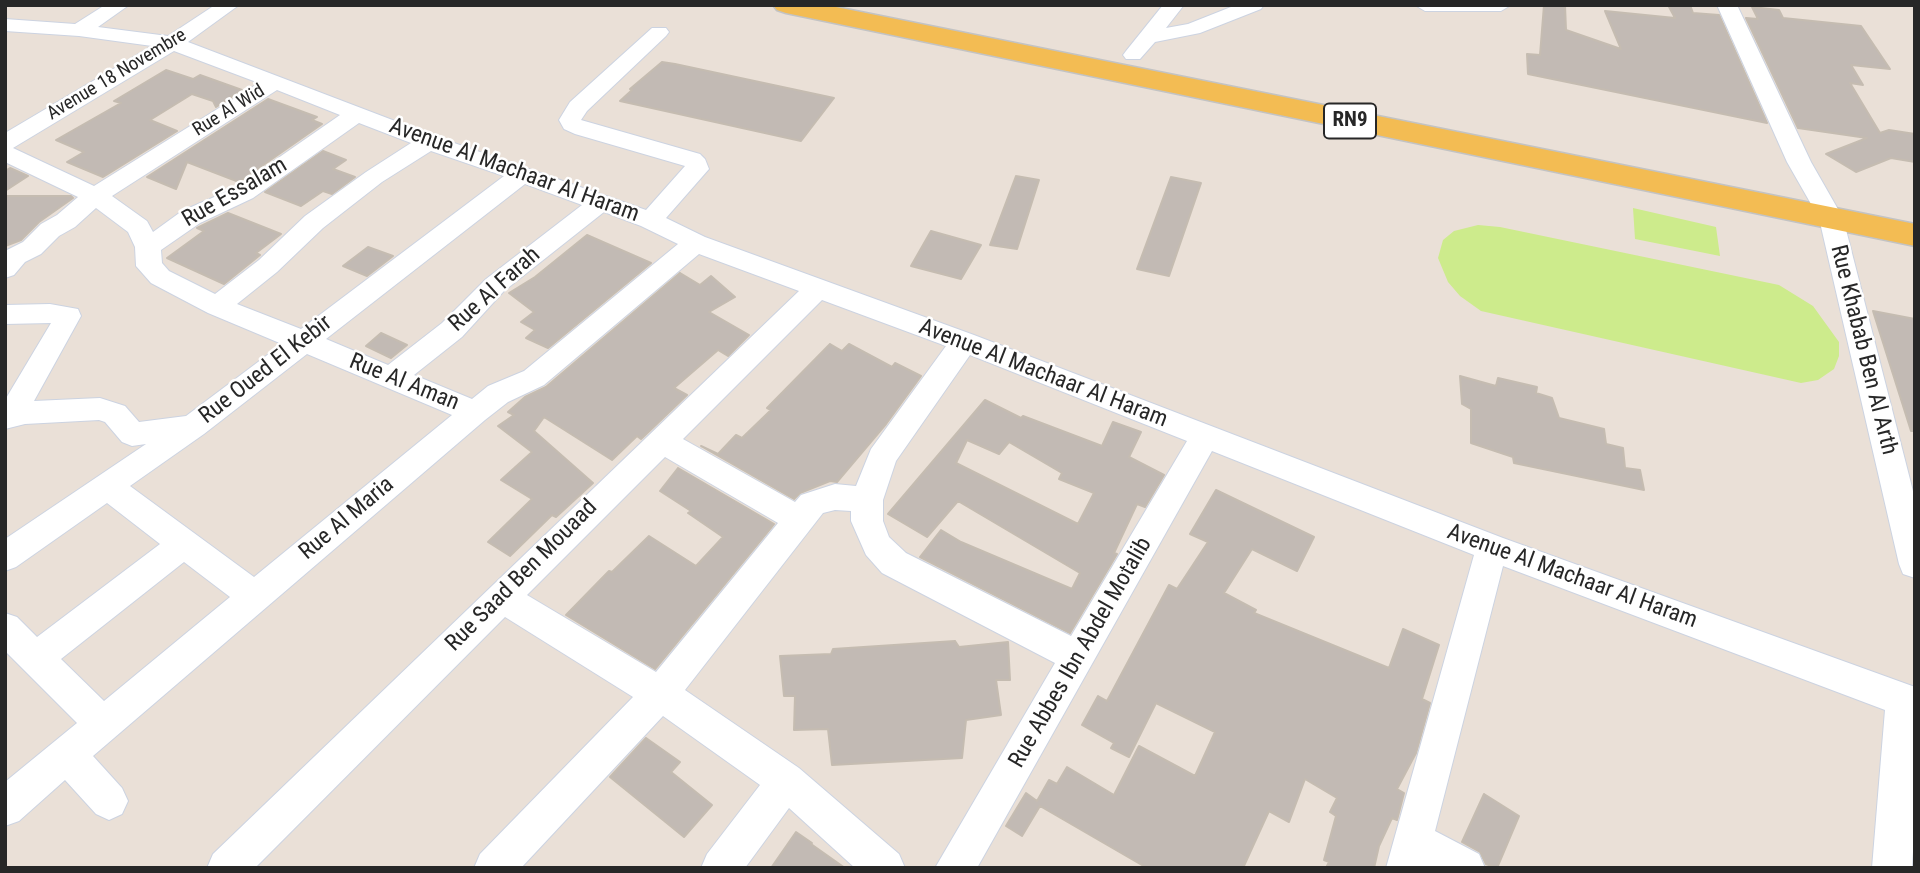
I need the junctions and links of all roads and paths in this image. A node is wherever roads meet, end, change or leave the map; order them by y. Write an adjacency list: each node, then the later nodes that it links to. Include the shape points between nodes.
1 (119, 5): 11 (street)
2 (229, 5): 13 (street, Avenue 18 Novembre)
3 (786, 5): 29 (main road, RN9)
4 (884, 5): 14 (main road, RN9)
5 (1174, 5): 14 (street)
6 (1254, 5): 14 (street)
7 (1425, 5): 8 (street)
8 (1501, 5)
9 (1727, 5): 25 (street, Rue Khabab Ben Al Arth)
10 (7, 26): 11 (street, Avenue Al Machaar Al Haram)
11 (79, 30): 13 (street, Avenue Al Machaar Al Haram)
12 (659, 32): 30 (street, via 570,116 572,124 583,129 697,164)
13 (172, 44): 15 (street, Avenue Al Machaar Al Haram); 16 (street, Avenue 18 Novembre)
14 (1140, 46): 25 (main road, RN9)
15 (211, 57): 16 (street, via 174,57); 17 (street, Avenue Al Machaar Al Haram)
16 (134, 65): 21 (street, Avenue 18 Novembre)
17 (274, 83): 18 (street, Avenue Al Machaar Al Haram); 19 (street, Rue Al Wid)
18 (357, 114): 20 (street, Avenue Al Machaar Al Haram); 33 (street, Rue Essalam, via 244,193 191,217)
19 (184, 139): 22 (street, Rue Al Wid); 26 (street, Rue Al Wid)
20 (429, 142): 24 (street, Avenue Al Machaar Al Haram); 36 (street, via 314,222)
21 (5, 143)
22 (207, 152)
23 (5, 153): 26 (street, Rue Al Aman)
24 (521, 175): 27 (street, Avenue Al Machaar Al Haram); 38 (street, Rue Oued El Kebir)
25 (1814, 191): 28 (main road, RN9); 29 (street, Rue Khabab Ben Al Arth)
26 (95, 196): 33 (street, Rue Al Aman, via 138,227); 34 (street, Rue Al Wid)
27 (600, 203): 30 (street, Avenue Al Machaar Al Haram); 40 (street, Rue Al Farah, via 495,285 452,330)
28 (1915, 211)
29 (1830, 218): 31 (main road, RN9); 54 (street, Rue Khabab Ben Al Arth)
30 (650, 220): 32 (street, Avenue Al Machaar Al Haram)
31 (1915, 235)
32 (696, 243): 35 (street, Avenue Al Machaar Al Haram); 41 (street, Rue Al Maria, via 534,378 498,394)
33 (148, 247): 36 (street, Rue Al Aman, via 149,266 155,273)
34 (9, 261)
35 (818, 287): 39 (street, Avenue Al Machaar Al Haram); 45 (street, Rue Saad Ben Mouaad)
36 (217, 306): 38 (street, Rue Al Aman)
37 (5, 315): 42 (street, via 68,316)
38 (302, 341): 40 (street, Rue Al Aman); 43 (street, Rue Oued El Kebir)
39 (964, 342): 44 (street, Avenue Al Machaar Al Haram); 47 (street, via 882,457)
40 (391, 378): 41 (street, Rue Al Aman)
41 (475, 412): 55 (street, Rue Al Maria)
42 (8, 418): 43 (street, via 100,409 115,414 132,434)
43 (194, 426): 46 (street, Rue Oued El Kebir)
44 (1205, 437): 52 (street, Avenue Al Machaar Al Haram); 59 (street, Rue Abbes Ibn Abdel Motalib)
45 (661, 440): 48 (street); 56 (street, Rue Saad Ben Mouaad)
46 (108, 487): 49 (street, Rue Oued El Kebir); 51 (street)
47 (867, 500): 48 (street, via 825,498); 59 (street, via 867,521 877,545 894,563)
48 (798, 519): 60 (street)
49 (47, 529): 50 (street); 53 (street, Rue Oued El Kebir)
50 (5, 534)
51 (184, 544): 55 (street); 58 (street)
52 (1492, 548): 61 (street, Avenue Al Machaar Al Haram); 67 (street)
53 (5, 557)
54 (1915, 564)
55 (254, 596): 62 (street, Rue Al Maria)
56 (501, 597): 60 (street); 68 (street, Rue Saad Ben Mouaad)
57 (5, 628): 58 (street)
58 (36, 658): 62 (street)
59 (1079, 658): 72 (street, Rue Abbes Ibn Abdel Motalib)
60 (660, 694): 64 (street); 69 (street)
61 (1909, 702): 74 (street)
62 (102, 724): 63 (street, Rue Al Maria)
63 (66, 754): 65 (street); 66 (street, Rue Al Maria)
64 (786, 780): 70 (street); 71 (street)
65 (109, 801)
66 (5, 807)
67 (1410, 854): 73 (street)
68 (228, 868)
69 (494, 868)
70 (721, 868)
71 (886, 868)
72 (955, 868)
73 (1465, 868)
74 (1892, 868)

